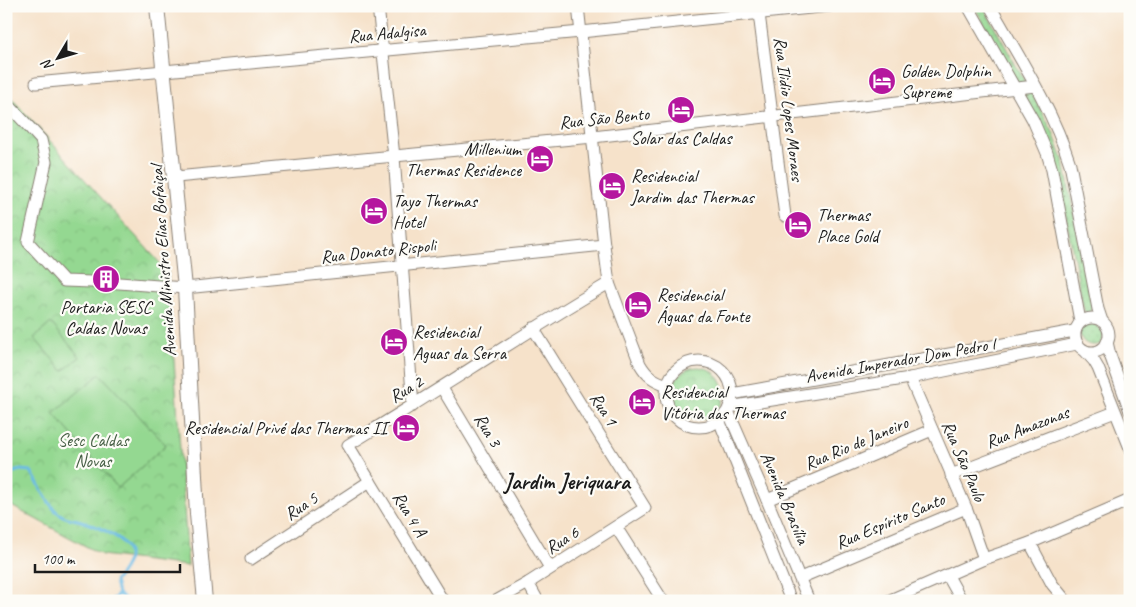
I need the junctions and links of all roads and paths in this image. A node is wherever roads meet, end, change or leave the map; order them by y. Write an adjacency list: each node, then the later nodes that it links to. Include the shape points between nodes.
1 (157, 6): 10 (main road, Avenida Ministro Elias Bufaiçal)
2 (378, 6): 9 (street)
3 (578, 6): 8 (street)
4 (830, 6): 7 (street, Rua Adalgisa)
5 (968, 6): 13 (street)
6 (990, 6): 12 (street)
7 (758, 10): 8 (street, Rua Adalgisa); 15 (street, Rua Ilidio Lopes Moraes)
8 (581, 32): 9 (street, Rua Adalgisa); 16 (street)
9 (382, 51): 10 (street, Rua Adalgisa); 17 (street)
10 (164, 70): 11 (street, Rua Adalgisa); 18 (main road, Avenida Ministro Elias Bufaiçal)
11 (36, 83)
12 (1035, 86): 13 (street, Rua São Bento); 24 (street, via 1057,127 1070,164)
13 (1015, 89): 15 (street, Rua São Bento); 25 (street, via 1048,153)
14 (6, 102): 23 (street, Rua Donato Rispoli, via 41,140 46,162 28,242 64,281)
15 (772, 115): 16 (street, Rua São Bento); 19 (street, Rua Ilidio Lopes Moraes)
16 (594, 137): 17 (street, Rua São Bento); 20 (street)
17 (394, 157): 18 (street, Rua São Bento); 21 (street)
18 (176, 177): 23 (main road, Avenida Ministro Elias Bufaiçal)
19 (786, 216)
20 (604, 245): 21 (street, Rua Donato Rispoli); 22 (street)
21 (402, 266): 23 (street, Rua Donato Rispoli); 33 (street)
22 (609, 283): 26 (street, Rua 2); 30 (street, via 645,373 652,380)
23 (185, 288): 47 (main road, Avenida Ministro Elias Bufaiçal)
24 (1102, 321): 25 (street, via 1091,317); 27 (street, via 1109,331)
25 (1077, 326): 28 (street, via 1074,336); 32 (street, Avenida Imperador Dom Pedro l)
26 (533, 328): 31 (street, Rua 2); 45 (street, Rua 1)
27 (1107, 342): 28 (street, via 1095,352); 35 (street)
28 (1081, 347): 29 (street, Avenida Imperador Dom Pedro l); 36 (street, via 1094,361)
29 (910, 378): 34 (street, Avenida Imperador Dom Pedro l); 38 (street, Rua São Paulo)
30 (667, 385): 32 (street, via 671,375 683,365 708,362 725,374); 37 (street, via 667,405 680,422 700,427)
31 (442, 388): 33 (street, Rua 2); 52 (street, Rua 3)
32 (732, 394): 34 (street)
33 (413, 406): 39 (street, Rua 2)
34 (728, 409): 37 (street); 43 (street, Avenida Brasília)
35 (1130, 411)
36 (1115, 412): 40 (street); 41 (street, Rua Amazonas)
37 (719, 420): 62 (street, Avenida Brasília)
38 (932, 430): 41 (street, Rua São Paulo); 43 (street, Rua Rio de Janeiro)
39 (348, 445): 42 (street, Rua 4 A)
40 (1130, 448)
41 (951, 475): 46 (street, Rua São Paulo)
42 (370, 481): 51 (street, Rua 5); 58 (street, Rua 4 A)
43 (767, 500): 54 (street, Avenida Brasília)
44 (1130, 500): 49 (street)
45 (645, 508): 48 (street, Rua 6)
46 (966, 508): 50 (street, Rua São Paulo); 54 (street, Rua Espírito Santo)
47 (197, 514): 56 (main road, Avenida Ministro Elias Bufaiçal); 57 (main road, Avenida Ministro Elias Bufaiçal)
48 (616, 527): 52 (street, Rua 6); 61 (street)
49 (1030, 543): 50 (street); 66 (street, via 1052,584)
50 (984, 559): 53 (street)
51 (251, 560)
52 (550, 568): 55 (street, Rua 6)
53 (948, 576): 64 (street); 65 (street)
54 (800, 578): 63 (street, Avenida Brasília)
55 (528, 583): 59 (street, Rua 6); 60 (street)
56 (196, 601)
57 (205, 601)
58 (443, 601)
59 (496, 601)
60 (538, 601)
61 (663, 601)
62 (791, 601)
63 (809, 601)
64 (888, 601)
65 (962, 601)
66 (1066, 601)

